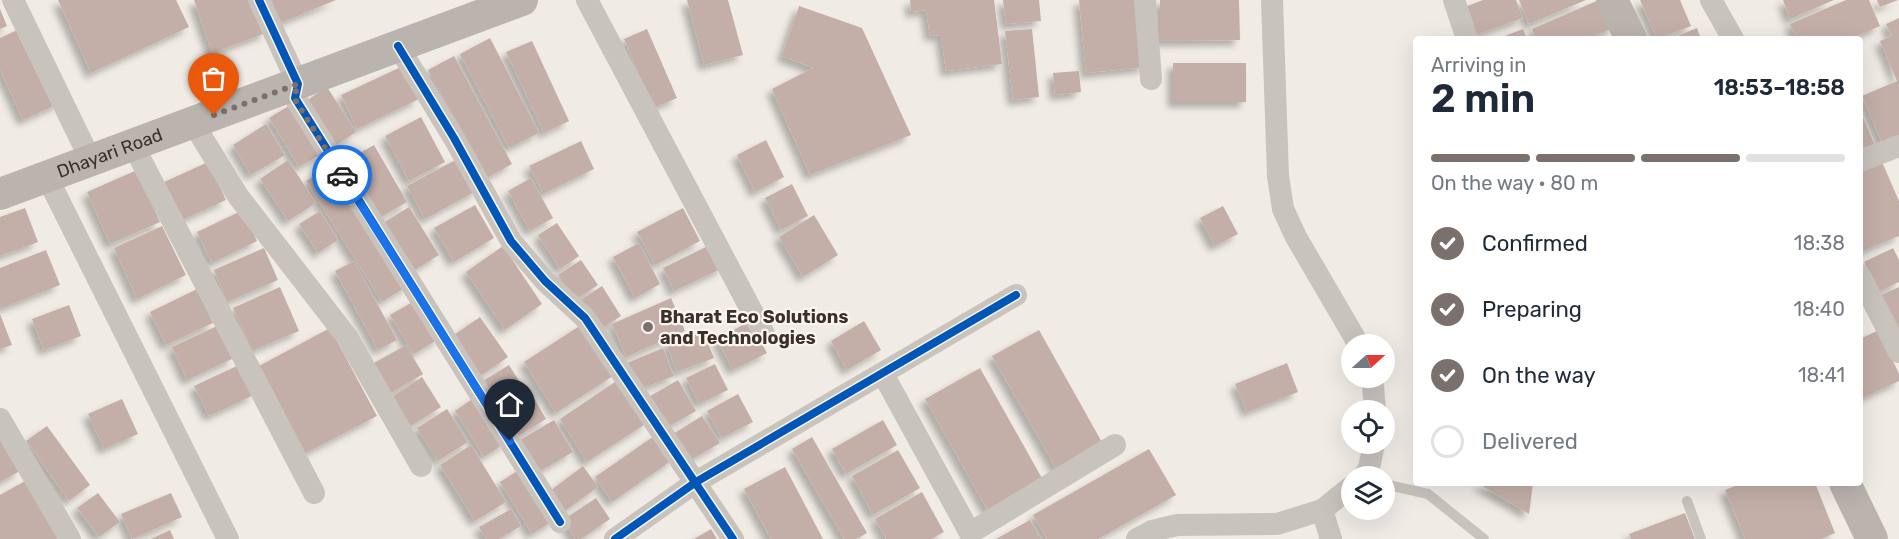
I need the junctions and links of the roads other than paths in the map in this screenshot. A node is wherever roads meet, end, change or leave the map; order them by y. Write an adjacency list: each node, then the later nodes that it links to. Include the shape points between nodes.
1 (13, 0): 19 (street)
2 (259, 0): 15 (street)
3 (522, 0): 13 (main road, Dhayari Road)
4 (587, 0): 25 (street)
5 (1145, 0): 14 (street)
6 (1272, 0): 26 (street, via 1278,176 1283,208)
7 (1454, 0): 10 (street)
8 (1612, 0): 11 (main road)
9 (1711, 0): 12 (street)
10 (1466, 36)
11 (1630, 36)
12 (1731, 36)
13 (398, 46): 15 (main road, Dhayari Road); 32 (street, via 512,241 544,281 585,318)
14 (1151, 79)
15 (298, 84): 16 (main road, Dhayari Road); 39 (street, via 294,98)
16 (193, 123): 17 (main road, Dhayari Road); 31 (street, via 238,196 347,337)
17 (133, 145): 19 (main road, Dhayari Road); 35 (street)
18 (1899, 146): 20 (street)
19 (91, 160): 21 (main road, Dhayari Road)
20 (1863, 160)
21 (47, 177): 22 (main road, Dhayari Road); 41 (street)
22 (0, 194)
23 (1863, 282): 27 (street)
24 (1016, 295): 28 (street)
25 (764, 334)
26 (1353, 334)
27 (1899, 352)
28 (883, 374): 30 (street, via 970,533); 32 (street)
29 (0, 419): 40 (street)
30 (1115, 445)
31 (421, 466)
32 (696, 482): 42 (street); 43 (street)
33 (1395, 486): 46 (lane, via 1428,494)
34 (1846, 486): 48 (main road)
35 (314, 493)
36 (1341, 495): 38 (street)
37 (1687, 501): 47 (lane)
38 (1322, 510): 44 (street, via 1276,524 1177,525); 45 (street)
39 (560, 522)
40 (70, 539)
41 (228, 539)
42 (615, 539)
43 (733, 539)
44 (1137, 539)
45 (1331, 539)
46 (1484, 539)
47 (1701, 539)
48 (1872, 539)

